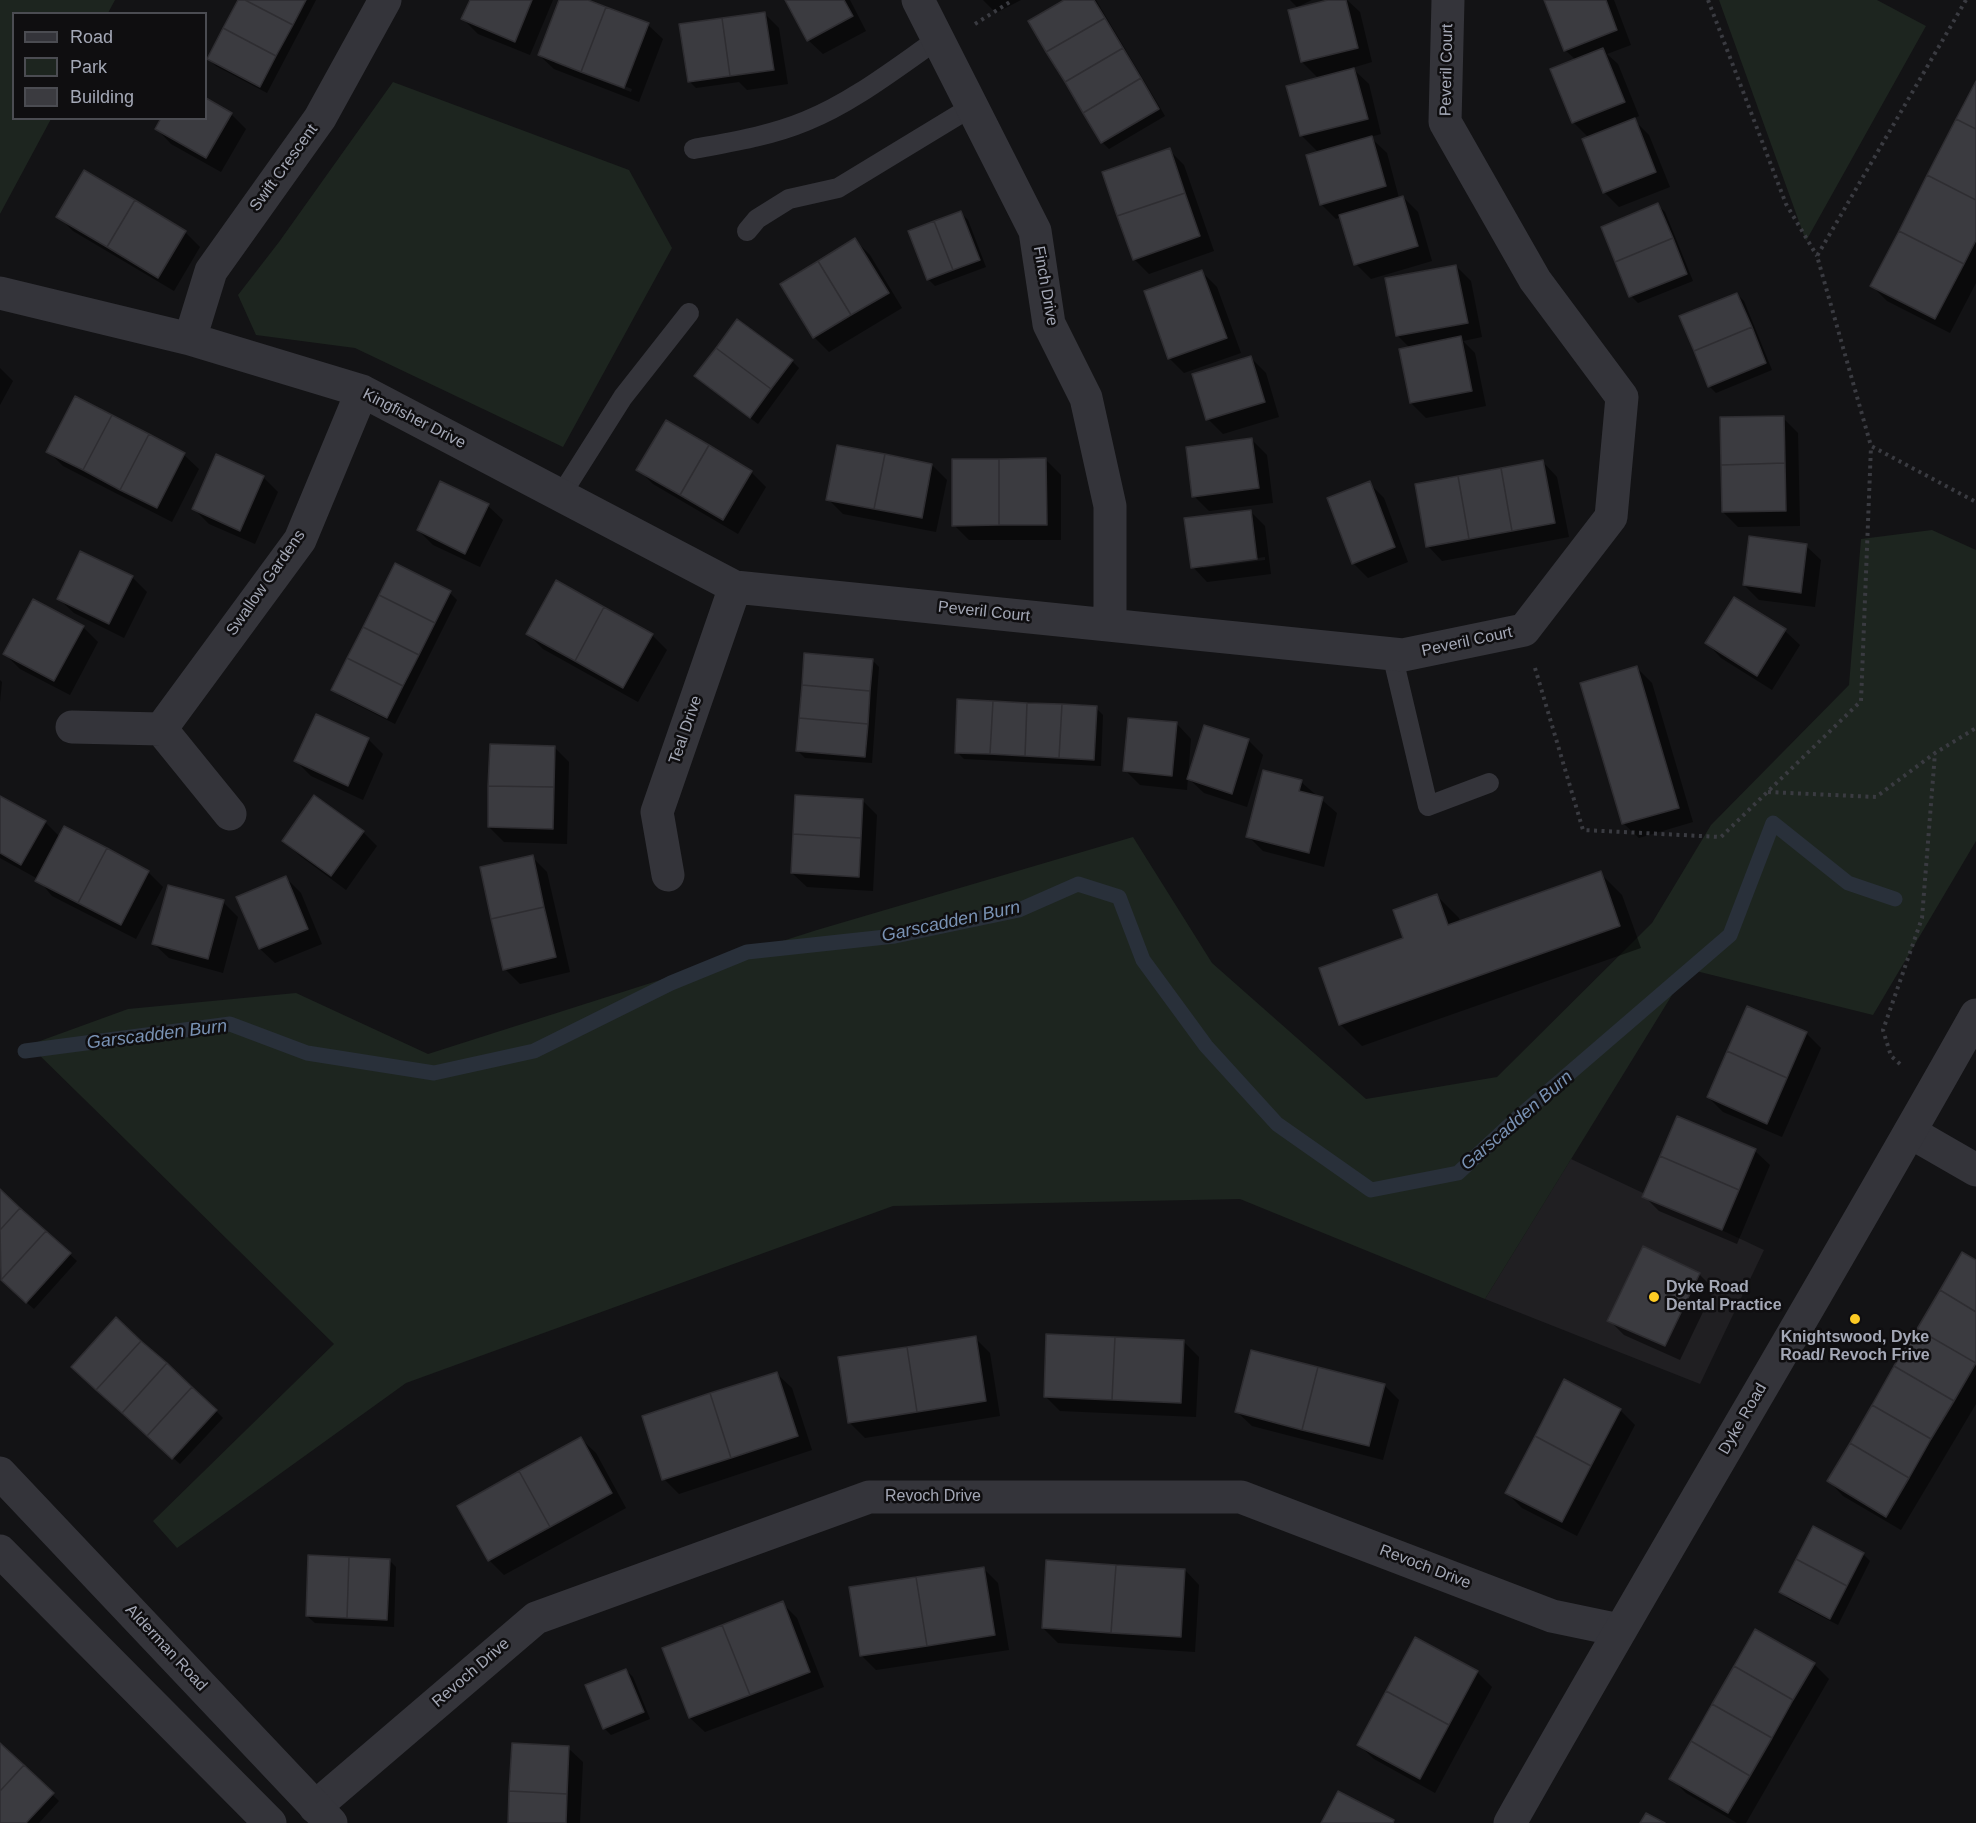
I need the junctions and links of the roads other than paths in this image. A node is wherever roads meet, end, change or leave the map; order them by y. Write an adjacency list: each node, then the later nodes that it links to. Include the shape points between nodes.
1 (385, 0): 10 (street, Swift Crescent, via 320,118 212,272)
2 (918, 0): 4 (street, Finch Drive)
3 (1448, 0): 15 (street, Peveril Court, via 1445,122 1535,280 1622,396 1611,517 1524,630)
4 (938, 39): 5 (street, Finch Drive); 6 (lane, via 864,90 806,121 752,138)
5 (973, 106): 7 (lane, via 838,188 789,199 757,219); 14 (street, Finch Drive, via 1035,231 1049,324 1086,398 1110,506)
6 (694, 149)
7 (747, 231)
8 (0, 293): 10 (street, Kingfisher Drive)
9 (689, 313): 12 (lane, via 623,397)
10 (190, 339): 11 (street, Kingfisher Drive)
11 (362, 391): 12 (street, Kingfisher Drive); 17 (street, Swallow Gardens, via 300,540)
12 (561, 495): 13 (street, Kingfisher Drive)
13 (735, 587): 14 (street, Peveril Court); 20 (street, Teal Drive, via 657,812)
14 (1110, 625): 15 (street, Peveril Court)
15 (1392, 654): 18 (lane, via 1428,806)
16 (72, 727): 17 (street)
17 (160, 729): 19 (street)
18 (1490, 783)
19 (230, 814)
20 (668, 875)
21 (1976, 1015): 22 (street, Dyke Road)
22 (1910, 1132): 23 (street); 26 (street, Dyke Road)
23 (1976, 1170)
24 (0, 1473): 27 (street, Alderman Road)
25 (0, 1551): 28 (street)
26 (1619, 1630): 27 (street, Revoch Drive, via 1552,1616 1241,1497 869,1497 536,1618); 29 (street, Dyke Road)
27 (323, 1815)
28 (270, 1823)
29 (1510, 1823)

